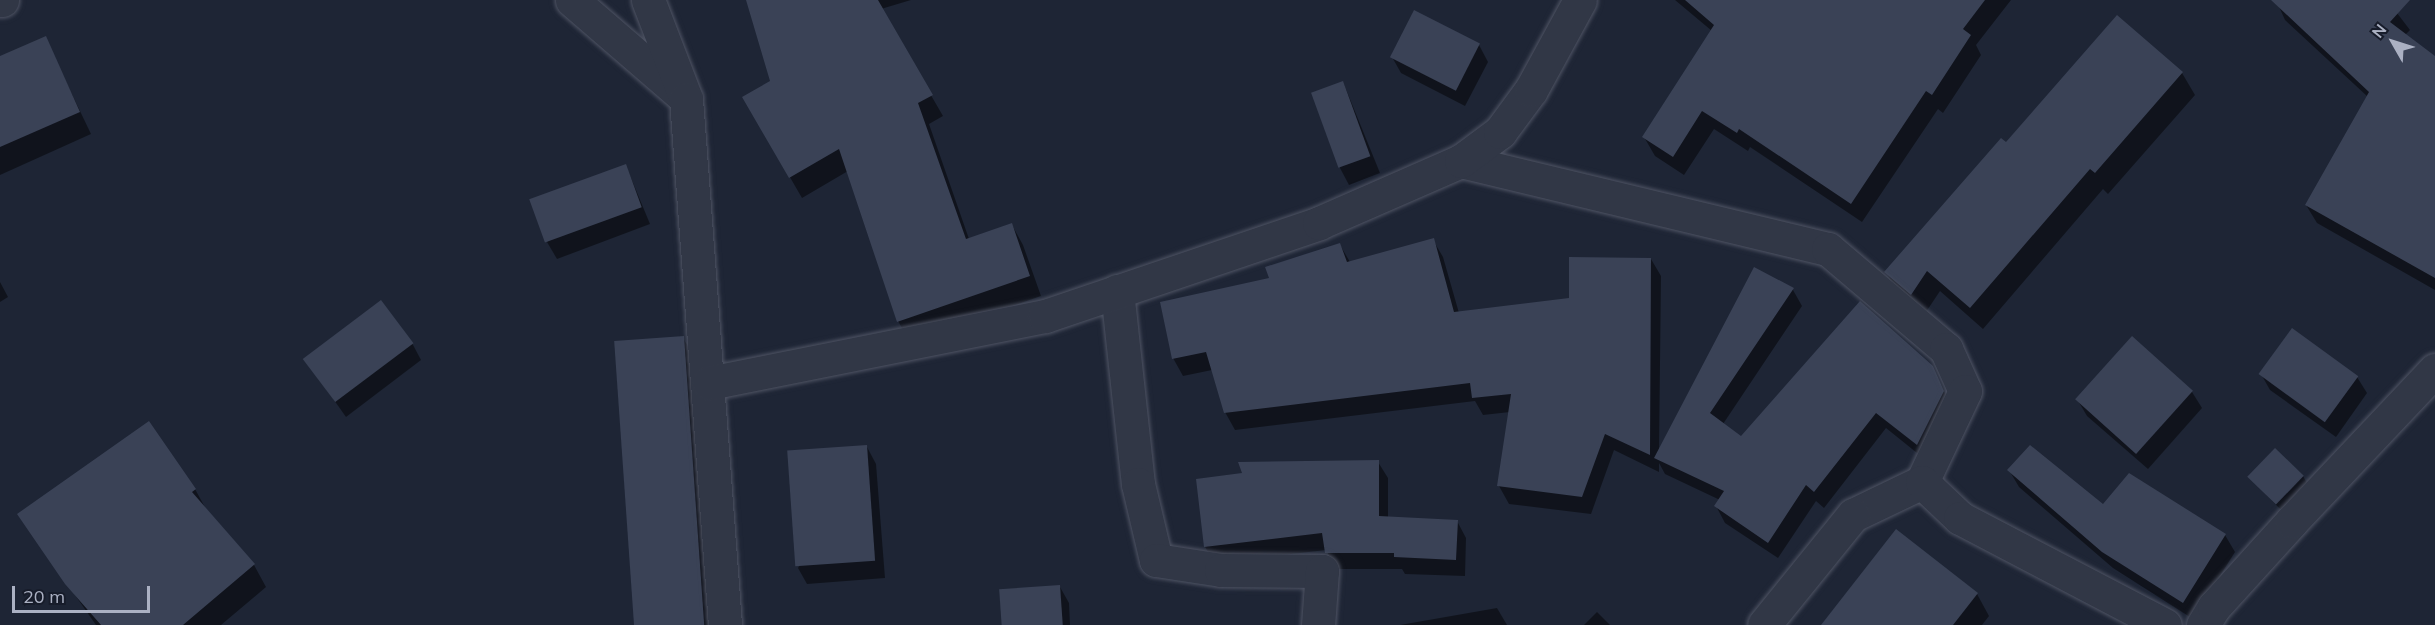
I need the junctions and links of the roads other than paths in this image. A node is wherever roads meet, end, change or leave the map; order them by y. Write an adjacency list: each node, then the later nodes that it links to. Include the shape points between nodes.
1 (572, 0): 4 (street)
2 (648, 0): 4 (street)
3 (1580, 0): 5 (street, via 1531,90 1500,132)
4 (686, 99): 8 (street)
5 (1461, 161): 6 (street, via 1319,223); 9 (street, via 1828,249 1946,349 1965,391)
6 (1117, 291): 8 (street, via 1034,318); 11 (street, via 1138,484 1156,560 1221,570 1322,571)
7 (2435, 370): 14 (street, via 2292,521 2214,607)
8 (709, 383): 10 (street)
9 (1922, 482): 12 (street, via 1853,516); 13 (street, via 1960,518)
10 (725, 625)
11 (1318, 625)
12 (1764, 625)
13 (2165, 625)
14 (2203, 625)

